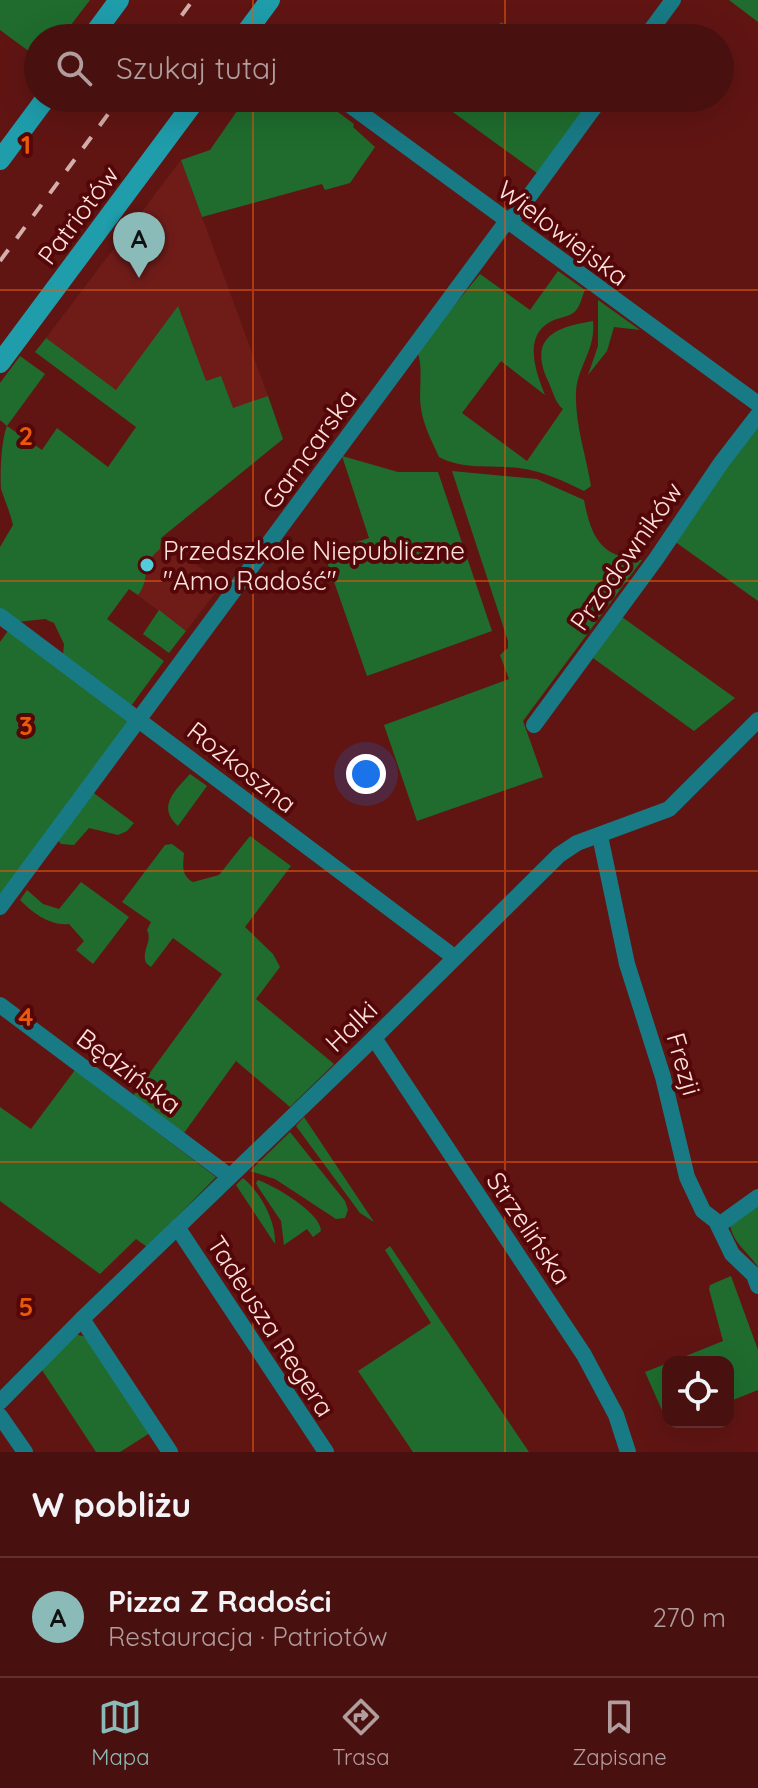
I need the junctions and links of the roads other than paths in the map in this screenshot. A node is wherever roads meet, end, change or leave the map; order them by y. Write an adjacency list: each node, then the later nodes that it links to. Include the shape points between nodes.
1 (119, 0): 4 (main road)
2 (270, 0): 5 (main road)
3 (673, 0): 6 (street)
4 (101, 24)
5 (256, 24)
6 (655, 24)
7 (36, 112): 11 (main road)
8 (187, 112): 13 (main road, Patriotów)
9 (359, 112): 12 (street, Wielowiejska)
10 (591, 112): 12 (street, Garncarska)
11 (0, 160)
12 (508, 221): 14 (street, Wielowiejska); 17 (street, Garncarska)
13 (0, 363)
14 (758, 404)
15 (758, 415): 19 (street, Przodowników)
16 (0, 616): 17 (street, Rozkoszna)
17 (139, 718): 21 (street, Garncarska); 22 (street, Rozkoszna)
18 (758, 720): 20 (street, Halki, via 669,809)
19 (534, 725)
20 (600, 836): 22 (street, Halki, via 559,855); 27 (street, Frezji, via 627,964 660,1065 687,1177 703,1211)
21 (0, 907)
22 (454, 957): 24 (street, Halki)
23 (0, 1005): 25 (street, Będzińska)
24 (374, 1038): 25 (street, Halki); 36 (street, Strzelińska, via 584,1355 616,1415)
25 (229, 1176): 28 (street, Halki)
26 (758, 1197): 27 (street)
27 (719, 1225): 29 (street, Frezji, via 732,1254)
28 (177, 1227): 30 (street, Halki); 35 (street, Tadeusza Regera)
29 (758, 1286)
30 (82, 1319): 31 (street, Halki); 34 (street)
31 (1, 1398)
32 (0, 1416): 33 (street)
33 (25, 1452)
34 (170, 1452)
35 (326, 1452)
36 (628, 1452)

